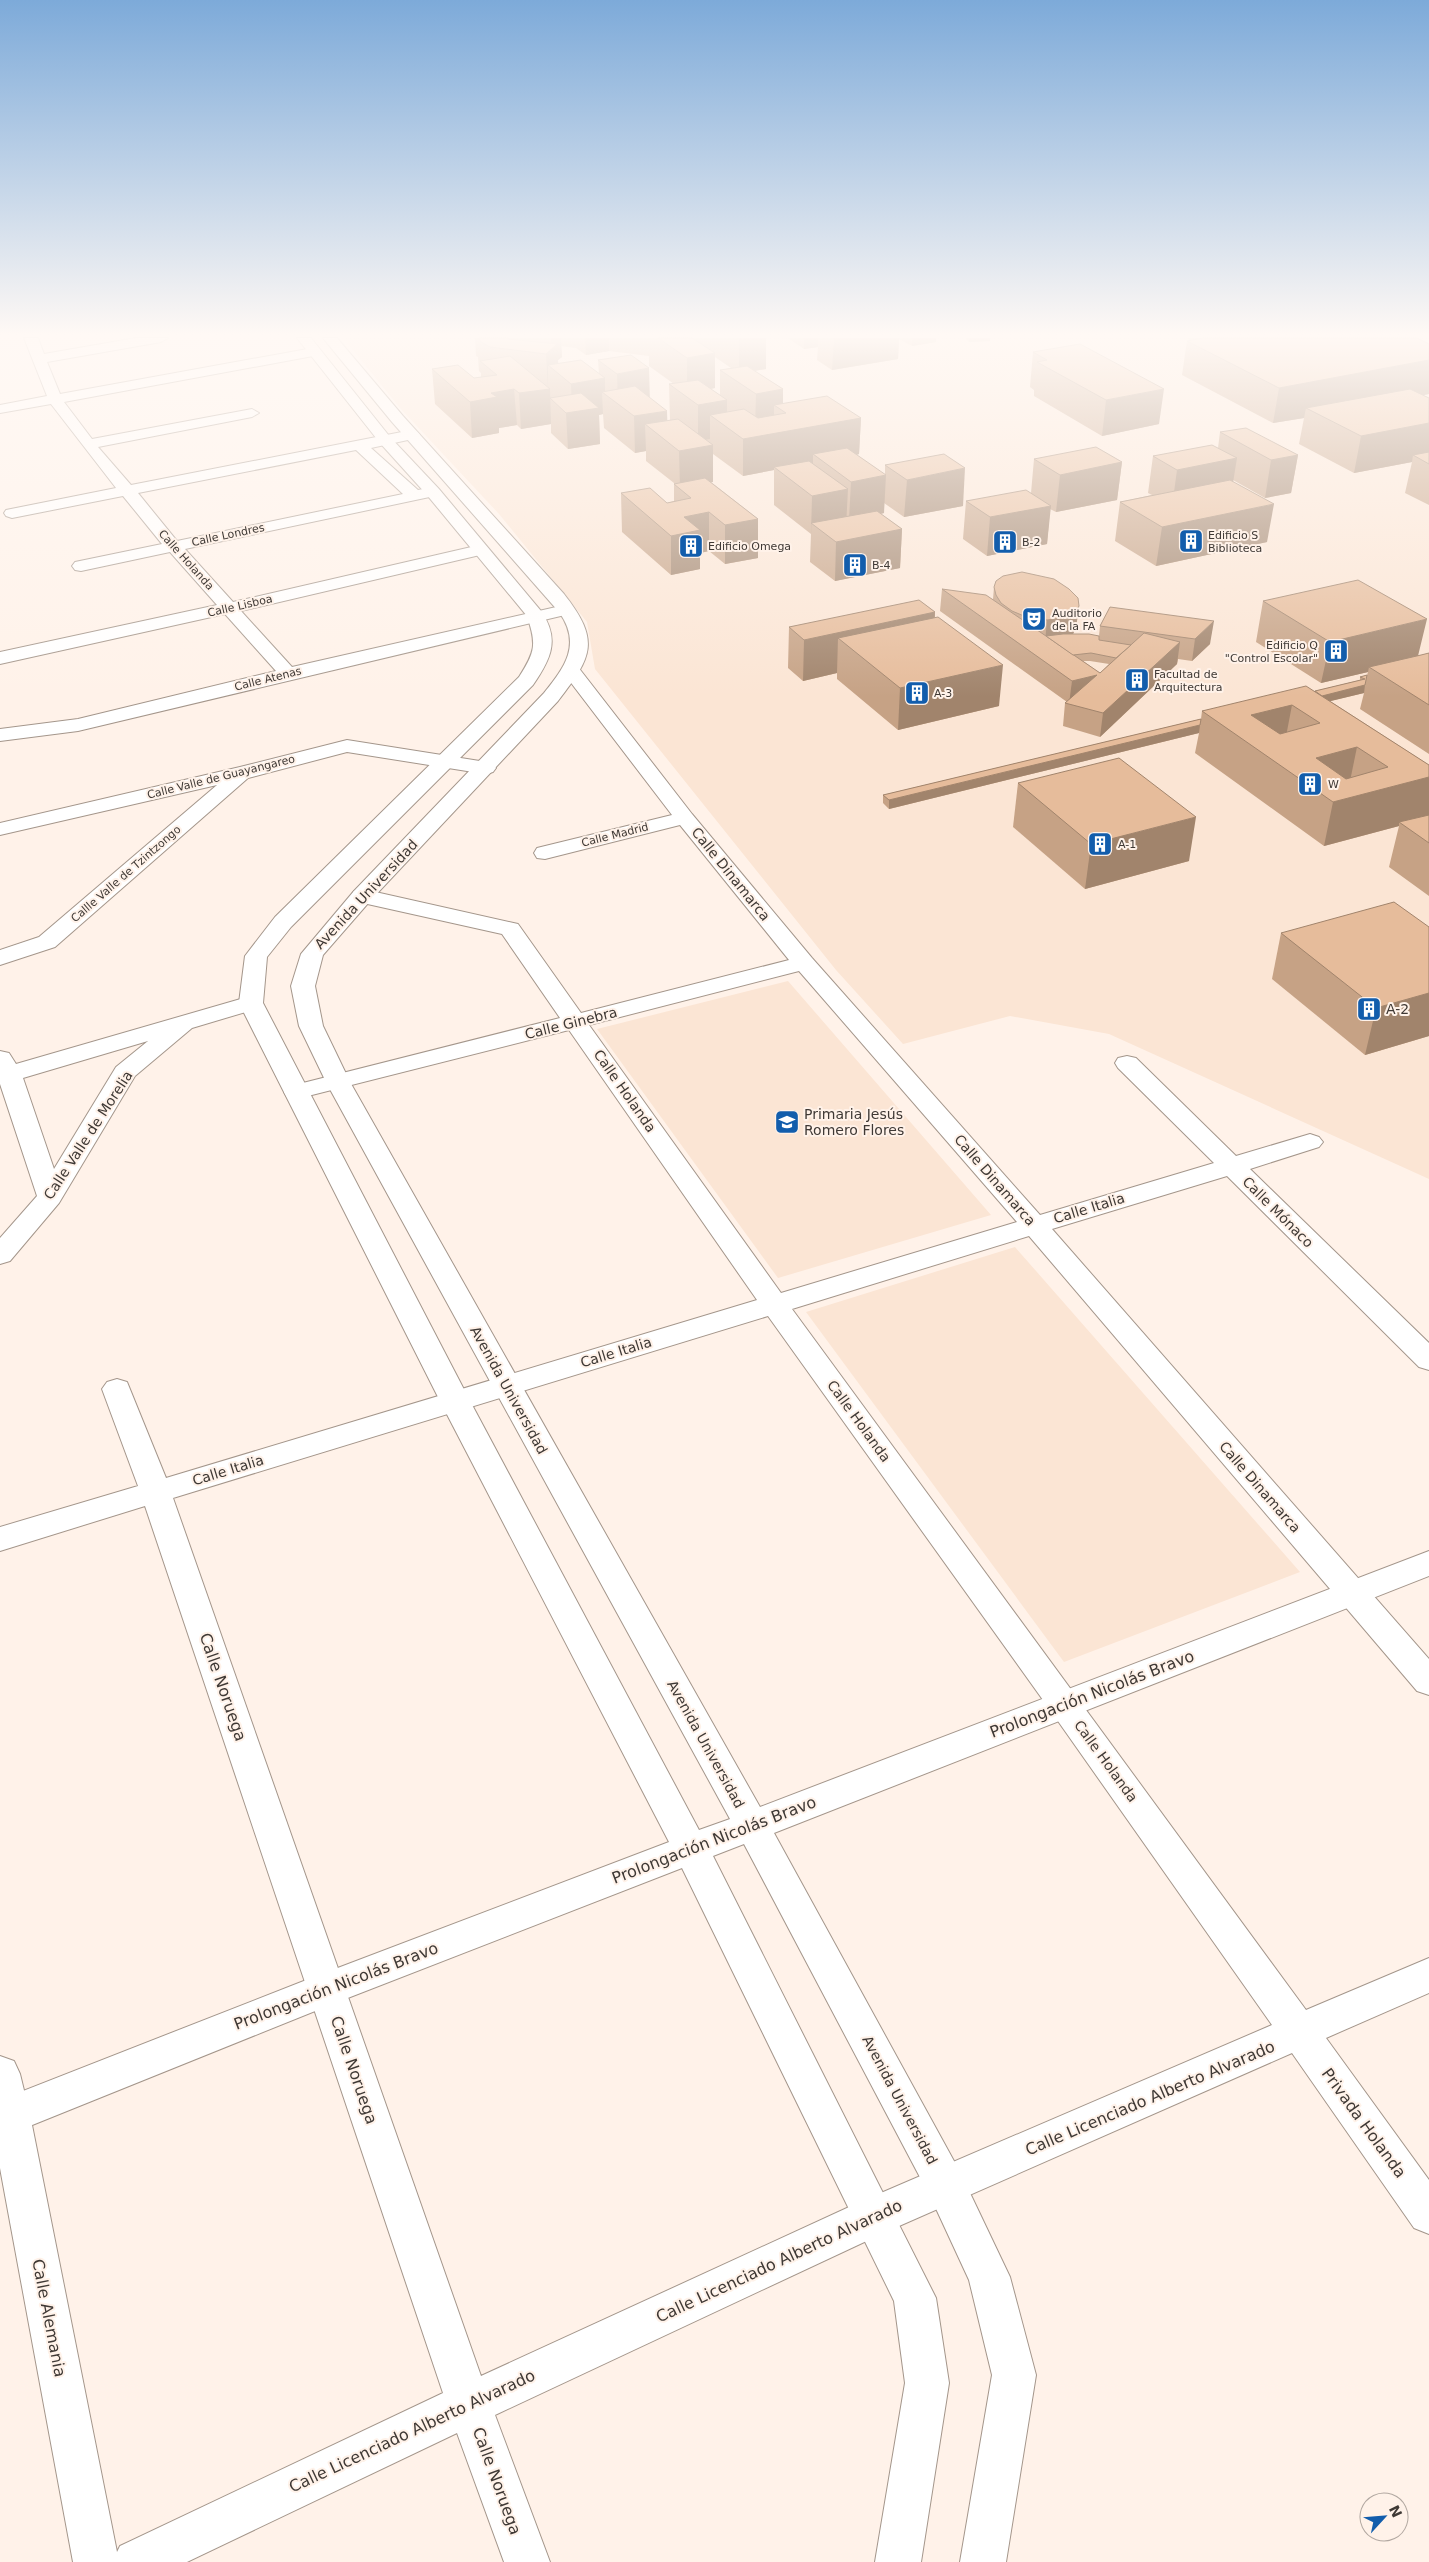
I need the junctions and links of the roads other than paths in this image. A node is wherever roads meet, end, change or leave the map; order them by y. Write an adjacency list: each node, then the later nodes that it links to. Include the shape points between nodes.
1 (99, 458): 6 (street, Calle Holanda)
2 (295, 458): 6 (street)
3 (373, 458): 8 (street)
4 (401, 458): 7 (street)
5 (432, 458): 14 (street, Avenida Universidad)
6 (125, 491): 9 (street); 10 (street, Calle Holanda)
7 (433, 492): 8 (street, Calle Londres); 11 (street)
8 (415, 496): 10 (street, Calle Londres)
9 (12, 513)
10 (173, 546): 12 (street, Calle Londres); 13 (street, Calle Holanda)
11 (480, 550): 13 (street, Calle Lisboa); 15 (street)
12 (81, 566)
13 (229, 608): 16 (street, Calle Lisboa); 18 (street, Calle Holanda)
14 (565, 610): 15 (street, Calle Atenas); 17 (street, Avenida Universidad, via 577,627 579,648)
15 (535, 615): 18 (street, Calle Atenas); 20 (street, via 542,634 542,656 526,681)
16 (0, 658)
17 (571, 671): 21 (street, Avenida Universidad); 23 (street, Calle Dinamarca)
18 (288, 674): 19 (street, Calle Atenas, via 78,725)
19 (0, 736)
20 (444, 760): 21 (street, Calle Valle de Guayangareo); 22 (street, Calle Valle de Guayangareo, via 347,746); 29 (street, via 283,922 256,956)
21 (486, 768): 26 (street, Avenida Universidad)
22 (242, 773): 24 (street, Calle Valle de Guayangareo); 27 (street, Callle Valle de Tzintzongo, via 47,942)
23 (685, 818): 25 (street, Calle Madrid); 28 (street, Calle Dinamarca)
24 (0, 829)
25 (545, 853)
26 (362, 896): 30 (street, Calle Holanda, via 510,929); 34 (street, Avenida Universidad, via 312,954 303,986 310,1026)
27 (0, 958)
28 (804, 963): 30 (street, Calle Ginebra); 39 (street, Calle Dinamarca)
29 (251, 1003): 31 (street, Calle Valle de Morelia); 35 (street)
30 (576, 1021): 34 (street, Calle Ginebra); 41 (street, Calle Holanda)
31 (184, 1023): 33 (street, Calle Valle de Morelia); 38 (street, Calle Valle de Morelia, via 125,1072)
32 (1127, 1063): 37 (street, Calle Mónaco)
33 (4, 1066): 38 (street)
34 (338, 1082): 35 (street, Calle Ginebra); 43 (street, Avenida Universidad)
35 (296, 1092): 45 (street)
36 (1310, 1142): 37 (street, Calle Italia)
37 (1231, 1165): 39 (street, Calle Italia); 42 (street, Calle Mónaco)
38 (50, 1197): 40 (street, Calle Valle de Morelia)
39 (1034, 1225): 41 (street, Calle Italia); 49 (street, Calle Dinamarca)
40 (0, 1254)
41 (774, 1304): 43 (street, Calle Italia); 51 (street, Calle Holanda)
42 (1429, 1360)
43 (507, 1385): 45 (street, Calle Italia); 52 (street, Avenida Universidad)
44 (116, 1389): 46 (street, Calle Noruega)
45 (455, 1401): 46 (street, Calle Italia); 53 (street)
46 (156, 1492): 47 (street, Calle Italia); 55 (street, Calle Noruega)
47 (0, 1539)
48 (1429, 1563): 49 (street, Prolongación Nicolás Bravo)
49 (1352, 1595): 50 (street, Calle Dinamarca); 51 (street, Prolongación Nicolás Bravo)
50 (1429, 1682)
51 (1066, 1704): 52 (street, Prolongación Nicolás Bravo); 56 (street, Calle Holanda)
52 (752, 1826): 53 (street, Prolongación Nicolás Bravo); 59 (street, Avenida Universidad)
53 (691, 1849): 55 (street, Prolongación Nicolás Bravo); 61 (street)
54 (1429, 1975): 56 (street, Calle Licenciado Alberto Alvarado)
55 (327, 1989): 58 (street, Prolongación Nicolás Bravo); 62 (street, Calle Noruega)
56 (1300, 2033): 59 (street, Calle Licenciado Alberto Alvarado); 60 (street, Privada Holanda)
57 (0, 2074): 58 (street, Calle Alemania)
58 (5, 2117): 63 (street, Calle Alemania)
59 (946, 2186): 61 (street, Calle Licenciado Alberto Alvarado); 67 (street, Avenida Universidad, via 989,2277 1014,2375)
60 (1429, 2214)
61 (875, 2216): 62 (street, Calle Licenciado Alberto Alvarado); 66 (street, via 915,2298 927,2383)
62 (469, 2404): 64 (street, Calle Licenciado Alberto Alvarado); 65 (street, Calle Noruega)
63 (96, 2562)
64 (136, 2562)
65 (527, 2562)
66 (898, 2562)
67 (983, 2562)

